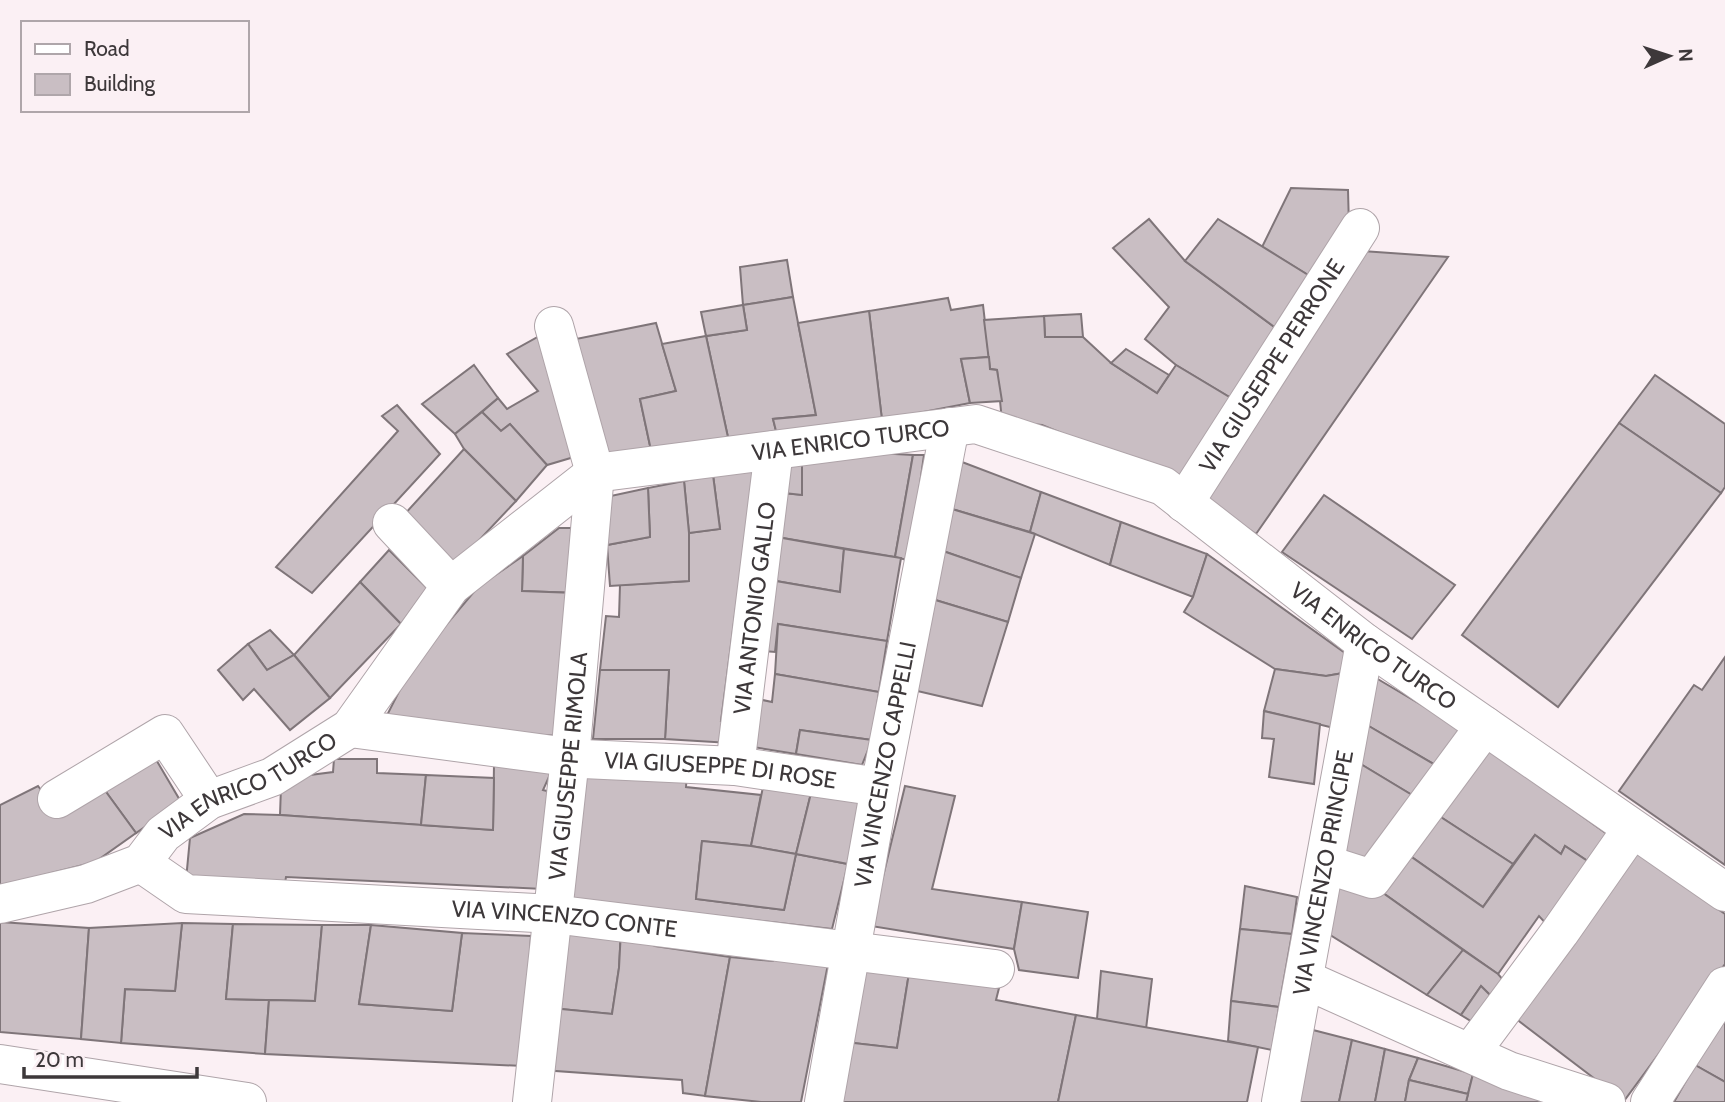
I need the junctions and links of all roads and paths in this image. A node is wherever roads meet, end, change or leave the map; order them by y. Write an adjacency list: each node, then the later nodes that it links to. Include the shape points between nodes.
1 (1360, 228): 6 (street, VIA GIUSEPPE PERRONE)
2 (554, 326): 5 (street)
3 (950, 427): 4 (street, VIA ENRICO TURCO); 6 (street, VIA ENRICO TURCO, via 976,424 1163,486); 14 (street, VIA VINCENZO CAPPELLI)
4 (774, 450): 5 (street, VIA ENRICO TURCO); 13 (street, VIA ANTONIO GALLO)
5 (595, 472): 8 (street, VIA ENRICO TURCO); 12 (street, VIA GIUSEPPE RIMOLA)
6 (1184, 503): 9 (street, VIA ENRICO TURCO)
7 (392, 523): 8 (street)
8 (451, 586): 11 (street, VIA ENRICO TURCO)
9 (1365, 643): 10 (street, VIA ENRICO TURCO); 19 (street, VIA VINCENZO PRINCIPE)
10 (1485, 726): 17 (street, VIA ENRICO TURCO); 19 (street, via 1372,879)
11 (350, 728): 12 (street, VIA GIUSEPPE DI ROSE); 16 (street, VIA ENRICO TURCO, via 272,777)
12 (570, 758): 13 (street, VIA GIUSEPPE DI ROSE); 22 (street, VIA GIUSEPPE RIMOLA)
13 (735, 766): 14 (street, VIA GIUSEPPE DI ROSE)
14 (880, 787): 23 (street, VIA VINCENZO CAPPELLI)
15 (57, 799): 16 (street, via 165,734)
16 (209, 800): 18 (street, VIA ENRICO TURCO, via 163,834)
17 (1632, 829): 20 (street, VIA ENRICO TURCO); 27 (street)
18 (141, 863): 21 (street, VIA ENRICO TURCO, via 86,884); 22 (street, VIA VINCENZO CONTE, via 186,894)
19 (1325, 864): 25 (street, VIA VINCENZO PRINCIPE)
20 (1725, 892)
21 (0, 904)
22 (553, 914): 23 (street, VIA VINCENZO CONTE); 30 (street, VIA GIUSEPPE RIMOLA)
23 (850, 951): 24 (street, VIA VINCENZO CONTE); 31 (street, VIA VINCENZO CAPPELLI)
24 (995, 969)
25 (1304, 979): 27 (street); 32 (street, VIA VINCENZO PRINCIPE)
26 (1725, 986): 34 (street)
27 (1471, 1052): 33 (street, via 1509,1071)
28 (0, 1064): 29 (street)
29 (247, 1102)
30 (532, 1102)
31 (824, 1102)
32 (1281, 1102)
33 (1606, 1102)
34 (1650, 1102)

